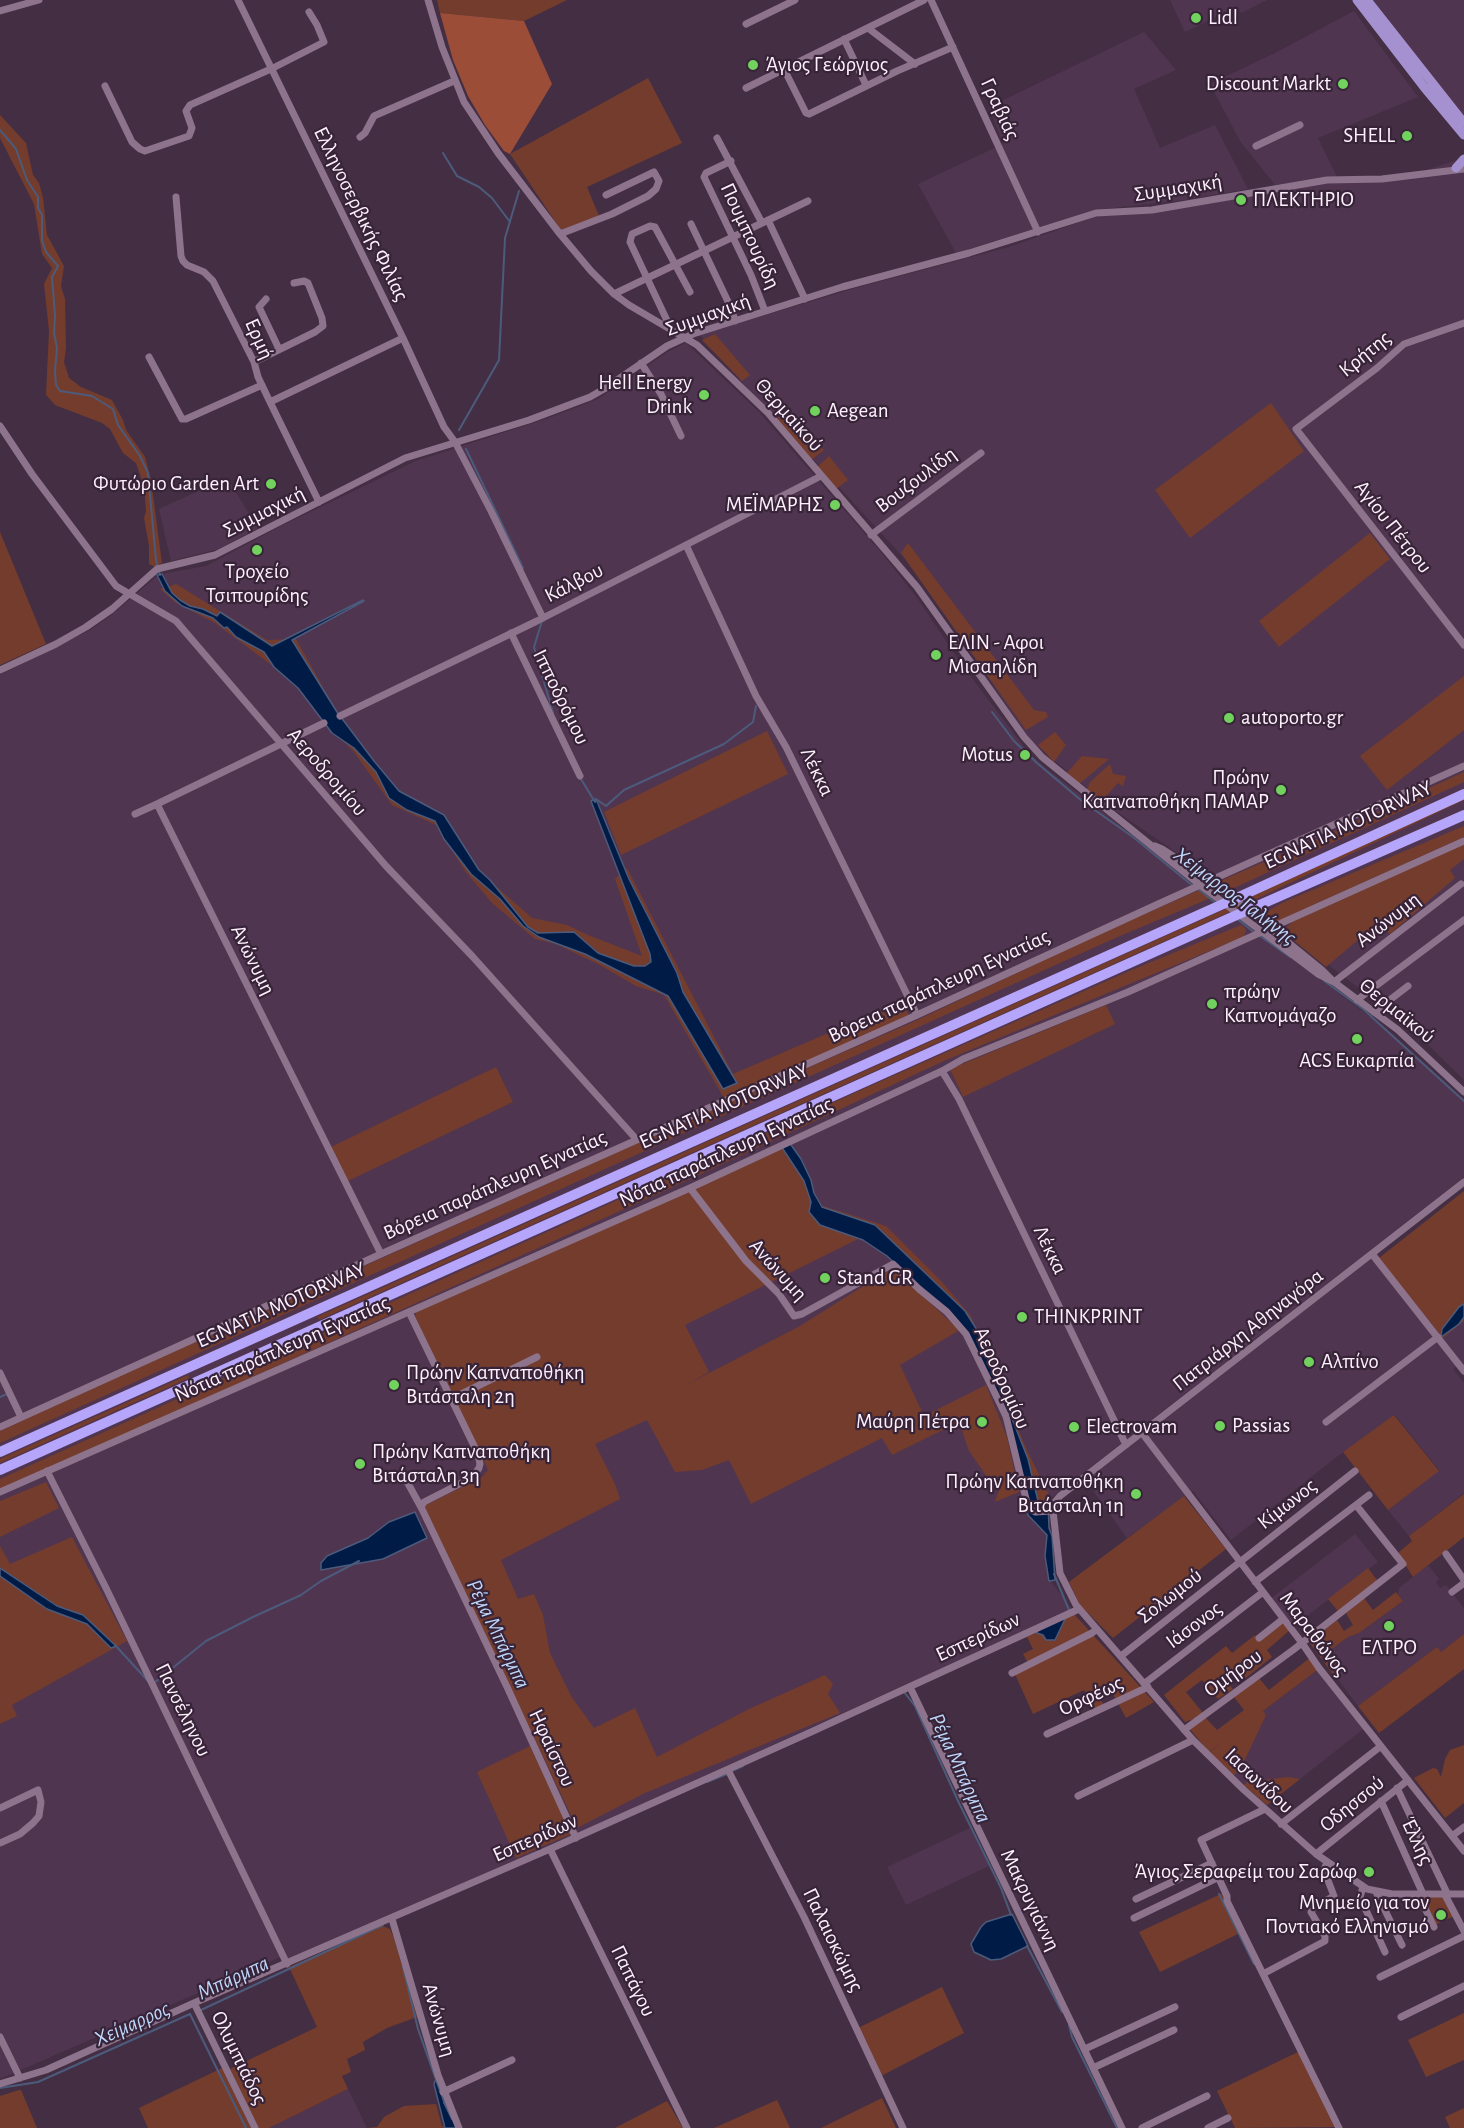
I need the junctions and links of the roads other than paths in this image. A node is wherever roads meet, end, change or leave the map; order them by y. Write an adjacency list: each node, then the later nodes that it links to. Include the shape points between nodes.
1 (39, 0): 9 (street)
2 (238, 0): 16 (street, Ελληνοσερβικής Φιλίας)
3 (428, 0): 18 (street, Θερμαϊκού)
4 (795, 0): 11 (street)
5 (924, 0): 12 (street)
6 (931, 0): 14 (street, Γραβιάς)
7 (1357, 0): 24 (main road)
8 (1367, 0): 22 (main road)
9 (0, 11)
10 (309, 12): 16 (street, via 324,42)
11 (746, 24)
12 (868, 28): 13 (street); 15 (street)
13 (844, 39): 17 (street); 19 (street)
14 (953, 47): 15 (street); 35 (street, Γραβιάς)
15 (915, 64): 19 (street)
16 (273, 68): 20 (street, via 190,105 186,111 192,128 189,136 145,151 132,142); 51 (street, Ελληνοσερβικής Φιλίας)
17 (784, 69): 19 (street, via 809,114); 21 (street)
18 (454, 81): 25 (street, via 374,116); 36 (street, Θερμαϊκού, via 480,128)
19 (866, 85)
20 (105, 86)
21 (746, 88)
22 (1464, 123)
23 (1300, 125): 27 (street)
24 (1464, 135)
25 (360, 137)
26 (717, 138): 28 (street)
27 (1256, 146)
28 (730, 161): 33 (street); 37 (street, Πουμπουρίδη, via 705,175)
29 (1460, 166): 35 (street, Συμμαχική, via 1415,176 1327,180 1174,207 1096,213)
30 (606, 195): 36 (street, via 654,172 658,181 648,196)
31 (176, 197): 54 (street, Ερμή, via 183,261 213,281)
32 (808, 201): 33 (street)
33 (765, 222): 37 (street); 45 (street)
34 (691, 224): 38 (street)
35 (1038, 232): 45 (street, Συμμαχική)
36 (560, 234): 43 (street, Θερμαϊκού)
37 (732, 237): 38 (street); 46 (street, Πουμπουρίδη)
38 (703, 251): 39 (street); 47 (street)
39 (676, 264): 40 (street); 40 (street, via 655,228 634,232 630,242); 42 (street)
40 (646, 278): 43 (street); 49 (street)
41 (294, 283): 52 (street, via 308,284 323,326)
42 (690, 292)
43 (614, 294): 49 (street, Θερμαϊκού)
44 (266, 299): 52 (street, via 259,307)
45 (805, 299): 46 (street, Συμμαχική)
46 (765, 311): 47 (street, Συμμαχική)
47 (735, 321): 50 (street, Συμμαχική)
48 (1464, 323): 59 (street, Κρήτης, via 1404,344)
49 (671, 329): 50 (street, Θερμαϊκού)
50 (685, 337): 55 (street, Συμμαχική); 63 (street, Θερμαϊκού, via 768,413)
51 (403, 338): 57 (street); 61 (street, Ελληνοσερβικής Φιλίας, via 444,427)
52 (279, 349): 54 (street)
53 (149, 357): 56 (street, via 182,419)
54 (254, 362): 56 (street, Ερμή)
55 (641, 363): 60 (street); 61 (street, Συμμαχική, via 583,399)
56 (262, 385): 57 (street, Ερμή)
57 (270, 402): 64 (street, Ερμή)
58 (0, 426): 67 (street, Αεροδρομίου, via 116,586)
59 (1296, 429): 70 (street, Αγίου Πέτρου)
60 (681, 436)
61 (455, 442): 64 (street, Συμμαχική, via 405,459); 68 (street, Ελληνοσερβικής Φιλίας)
62 (981, 453): 65 (street, Βουζουλίδη)
63 (821, 476): 65 (street, Θερμαϊκού); 66 (street, Κάλβου)
64 (319, 502): 67 (street, Συμμαχική, via 215,555 157,569)
65 (871, 535): 82 (street, Θερμαϊκού, via 922,595 1032,748)
66 (686, 545): 68 (street, Κάλβου); 93 (street, Λέκκα, via 760,703 786,747)
67 (129, 595): 71 (street, Συμμαχική, via 86,627); 74 (street, Αεροδρομίου, via 176,621)
68 (543, 618): 69 (street, Κάλβου)
69 (512, 633): 72 (street, Κάλβου); 76 (street, Ιπποδρόμου)
70 (1464, 645)
71 (0, 670)
72 (340, 716)
73 (324, 723): 74 (street)
74 (280, 744): 78 (street); 96 (street, Αεροδρομίου)
75 (1464, 766): 83 (street, Βόρεια παράπλευρη Εγνατίας)
76 (580, 776)
77 (1464, 794): 113 (highway, EGNATIA MOTORWAY)
78 (158, 804): 79 (street); 99 (street, Ανώνυμη)
79 (135, 814)
80 (1464, 815): 114 (highway, EGNATIA MOTORWAY)
81 (1464, 841): 87 (street, Νότια παράπλευρη Εγνατίας)
82 (1149, 844): 83 (street, Θερμαϊκού); 85 (street, Θερμαϊκού)
83 (1210, 880): 85 (street, Βόρεια παράπλευρη Εγνατίας); 87 (street, Θερμαϊκού)
84 (1461, 884): 89 (street, Ανώνυμη)
85 (1200, 885): 88 (street, Θερμαϊκού); 93 (street, Βόρεια παράπλευρη Εγνατίας)
86 (1464, 920): 91 (street)
87 (1270, 928): 88 (street, Νότια παράπλευρη Εγνατίας); 89 (street, Θερμαϊκού)
88 (1261, 932): 89 (street, Θερμαϊκού); 94 (street, Νότια παράπλευρη Εγνατίας)
89 (1334, 982): 91 (street, Θερμαϊκού)
90 (1408, 986): 92 (street)
91 (1358, 1000): 92 (street, Θερμαϊκού)
92 (1374, 1012): 95 (street, Θερμαϊκού)
93 (917, 1015): 96 (street, Βόρεια παράπλευρη Εγνατίας)
94 (942, 1071): 98 (street, Νότια παράπλευρη Εγνατίας); 112 (street, Λέκκα)
95 (1464, 1092)
96 (637, 1140): 99 (street, Βόρεια παράπλευρη Εγνατίας)
97 (1464, 1182): 100 (street, Πατριάρχη Αθηναγόρα)
98 (690, 1188): 101 (street, Ανώνυμη, via 795,1317); 102 (street, Νότια παράπλευρη Εγνατίας)
99 (381, 1254): 108 (street, Βόρεια παράπλευρη Εγνατίας)
100 (1372, 1254): 103 (street); 111 (street, Πατριάρχη Αθηναγόρα)
101 (893, 1264): 122 (street, Αεροδρομίου, via 949,1313 966,1334 1006,1416 1028,1507 1040,1512)
102 (409, 1312): 107 (street); 115 (street, Νότια παράπλευρη Εγνατίας)
103 (1438, 1337): 105 (street); 109 (street)
104 (537, 1357): 107 (street)
105 (1464, 1371)
106 (0, 1373): 108 (street)
107 (451, 1399): 121 (street, via 480,1466 473,1477 424,1502)
108 (21, 1417): 110 (street, Βόρεια παράπλευρη Εγνατίας)
109 (1326, 1422)
110 (0, 1427)
111 (1142, 1433): 112 (street, Πατριάρχη Αθηναγόρα); 124 (street, Μαραθώνος)
112 (1126, 1445): 122 (street, Πατριάρχη Αθηναγόρα, via 1058,1498)
113 (0, 1452)
114 (0, 1470)
115 (48, 1471): 118 (street, Νότια παράπλευρη Εγνατίας); 172 (street, Πανσέληνου)
116 (1355, 1472): 124 (street, Κίμωνος)
117 (405, 1478): 121 (street, Ηφαίστου)
118 (0, 1492)
119 (1369, 1495): 120 (street)
120 (1356, 1504): 125 (street); 133 (street, Ομήρου, via 1403,1564)
121 (421, 1508): 152 (street, Ηφαίστου)
122 (1053, 1511): 129 (street, via 1061,1577)
123 (1446, 1554): 126 (street)
124 (1240, 1563): 125 (street, Μαραθώνος); 134 (street, Σολωμού)
125 (1255, 1582): 127 (street, Μαραθώνος)
126 (1464, 1582): 128 (street)
127 (1263, 1592): 130 (street, Μαραθώνος); 136 (street, Ιάσονος)
128 (1452, 1592)
129 (1079, 1609): 131 (street, Ιασωνίδου); 137 (street, Εσπερίδων)
130 (1283, 1619): 132 (street); 133 (street, Μαραθώνος)
131 (1097, 1629): 134 (street, Ιασωνίδου); 135 (street)
132 (1259, 1638)
133 (1302, 1643): 138 (street, Ομήρου); 141 (street, Μαραθώνος)
134 (1121, 1656): 136 (street, Ιασωνίδου)
135 (1012, 1673)
136 (1146, 1685): 138 (street, Ιασωνίδου); 139 (street, Ορφέως)
137 (910, 1687): 142 (street, Εσπερίδων); 181 (street, Μακρυγιάννη)
138 (1184, 1730): 140 (street, Ιασωνίδου)
139 (1047, 1734)
140 (1193, 1740): 145 (street); 148 (street, Ιασωνίδου)
141 (1381, 1746): 143 (street, Μαραθώνος); 149 (street)
142 (728, 1770): 152 (street, Εσπερίδων); 192 (street, Παλαιοκώμης, via 814,1938)
143 (1408, 1780): 144 (street, Οδησσού); 151 (street, Μαραθώνος)
144 (1397, 1788): 146 (street, Οδησσού); 162 (street)
145 (1078, 1796)
146 (1381, 1801): 156 (street, Οδησσού); 163 (street, Έλλης)
147 (0, 1808): 153 (street, via 38,1790 42,1802 39,1816 20,1834)
148 (1265, 1809): 149 (street, Ιασωνίδου); 158 (street, via 1201,1840)
149 (1281, 1824): 156 (street, Ιασωνίδου)
150 (1464, 1827): 151 (street)
151 (1452, 1836): 155 (street, Μαραθώνος)
152 (576, 1838): 154 (street, Εσπερίδων)
153 (0, 1843)
154 (550, 1849): 167 (street, Εσπερίδων); 191 (street, Παπάγου)
155 (1464, 1851)
156 (1316, 1854): 157 (street, Ιασωνίδου)
157 (1327, 1862): 160 (street, Ιασωνίδου); 173 (street, via 1324,1870 1334,1896 1311,1912 1325,1941)
158 (1212, 1863): 159 (street); 165 (street)
159 (1219, 1877): 166 (street); 173 (street)
160 (1363, 1887): 161 (street, Ιασωνίδου); 171 (street, via 1360,1897)
161 (1376, 1892): 163 (street, Ιασωνίδου); 170 (street)
162 (1446, 1893): 163 (street, Ιασωνίδου); 164 (street, Ιασωνίδου); 169 (street)
163 (1420, 1894): 168 (street, Έλλης)
164 (1464, 1894)
165 (1136, 1899)
166 (1134, 1918)
167 (392, 1919): 172 (street, Εσπερίδων); 186 (street, Ανώνυμη)
168 (1434, 1927)
169 (1464, 1934): 174 (street)
170 (1402, 1945)
171 (1385, 1952)
172 (287, 1964): 176 (street, Εσπερίδων)
173 (1263, 1974): 196 (street)
174 (1380, 1977)
175 (1464, 1986): 178 (street)
176 (194, 2002): 184 (street, Εσπερίδων, via 55,2066); 189 (street, Ολυμπιάδος)
177 (1175, 2007): 181 (street)
178 (1401, 2017)
179 (1174, 2030): 183 (street)
180 (0, 2037): 184 (street)
181 (1085, 2049): 183 (street, Μακρυγιάννη)
182 (512, 2060): 186 (street)
183 (1094, 2068): 193 (street, Μακρυγιάννη)
184 (20, 2078): 185 (street, Εσπερίδων)
185 (0, 2084)
186 (443, 2092): 190 (street, Ανώνυμη)
187 (1207, 2096): 194 (street)
188 (1228, 2118): 195 (street)
189 (255, 2128)
190 (459, 2128)
191 (687, 2128)
192 (903, 2128)
193 (1122, 2128)
194 (1142, 2128)
195 (1208, 2128)
196 (1339, 2128)

